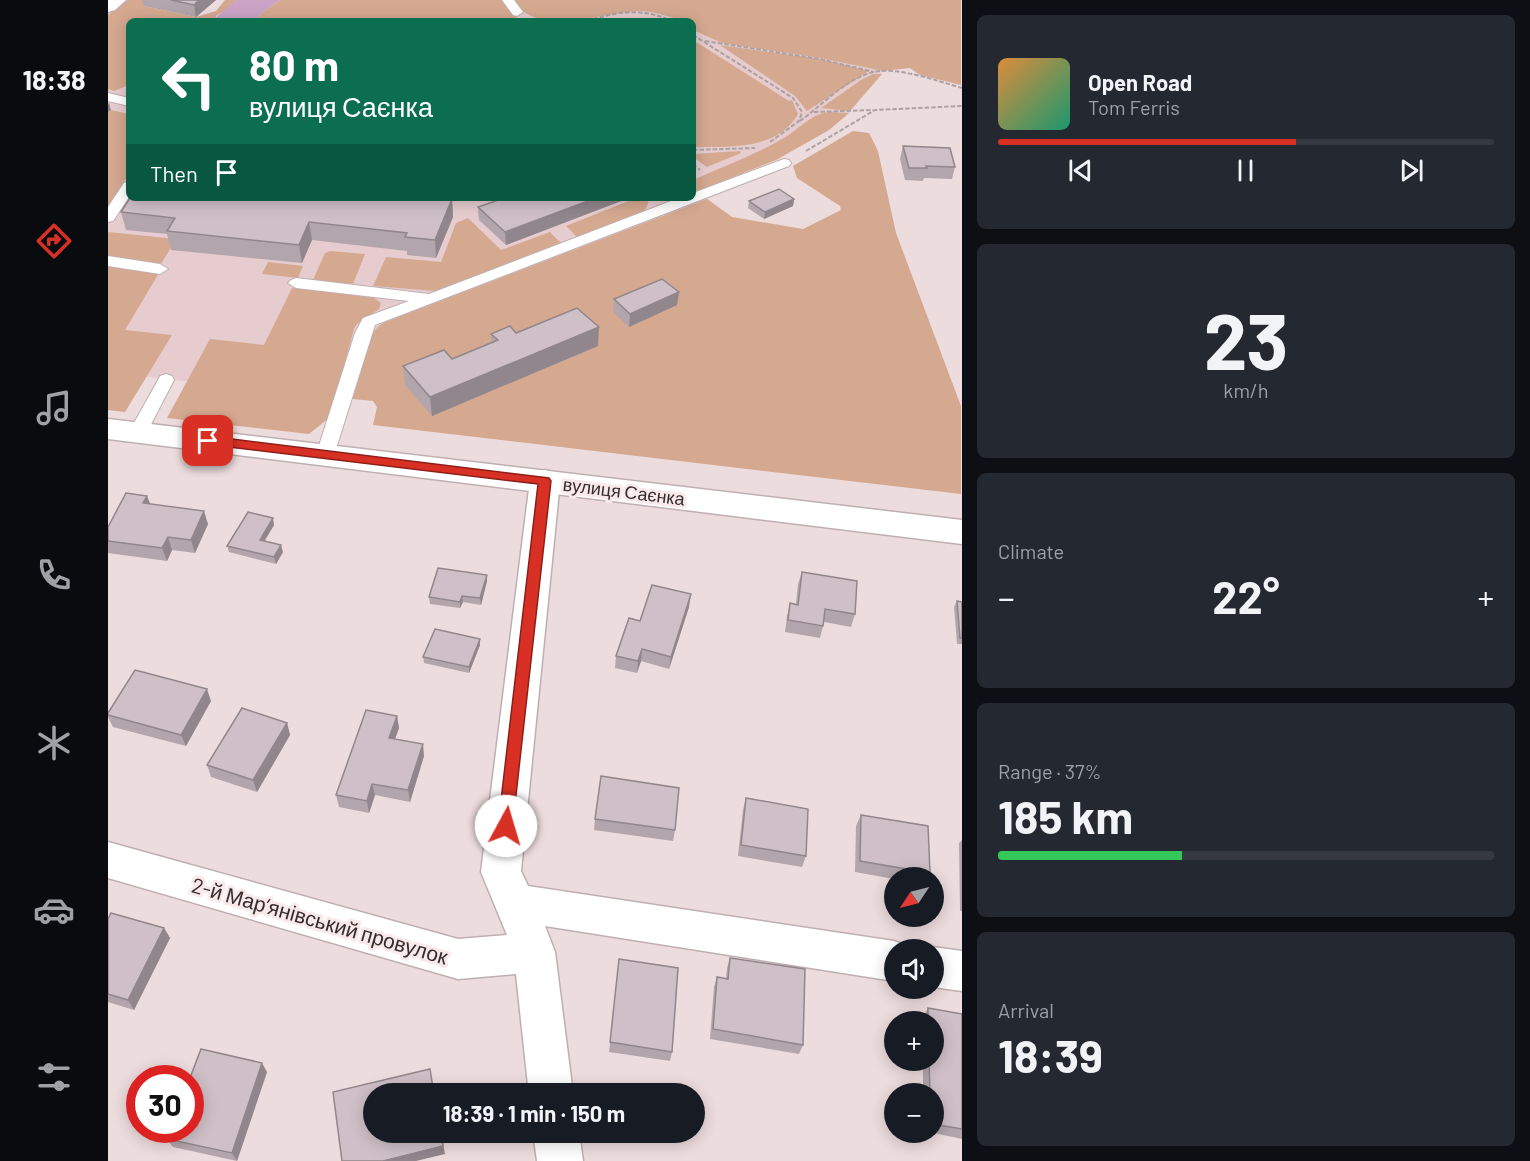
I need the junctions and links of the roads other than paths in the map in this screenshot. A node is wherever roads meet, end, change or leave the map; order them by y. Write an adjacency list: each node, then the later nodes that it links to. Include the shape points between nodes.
1 (116, 0): 3 (street)
2 (508, 0): 4 (lane)
3 (108, 6)
4 (517, 12)
5 (108, 97): 6 (lane)
6 (126, 101)
7 (784, 163): 9 (lane)
8 (126, 191): 11 (lane)
9 (696, 193)
10 (665, 203): 15 (lane)
11 (108, 218)
12 (108, 261): 13 (lane)
13 (160, 269)
14 (296, 283): 15 (lane)
15 (431, 298): 19 (lane, via 365,327)
16 (166, 380): 18 (lane)
17 (108, 429): 18 (street, вулиця Саєнка)
18 (138, 432): 19 (street, вулиця Саєнка)
19 (325, 455): 20 (street, вулиця Саєнка)
20 (545, 481): 21 (street, вулиця Саєнка); 23 (street, via 501,872)
21 (962, 532)
22 (108, 860): 24 (street, 2-й Марʼянівський провулок, via 458,959)
23 (516, 903): 24 (street); 25 (street)
24 (534, 952): 28 (street)
25 (884, 959)
26 (944, 968): 27 (street)
27 (962, 971)
28 (551, 1083)
29 (558, 1143): 30 (street)
30 (560, 1161)

